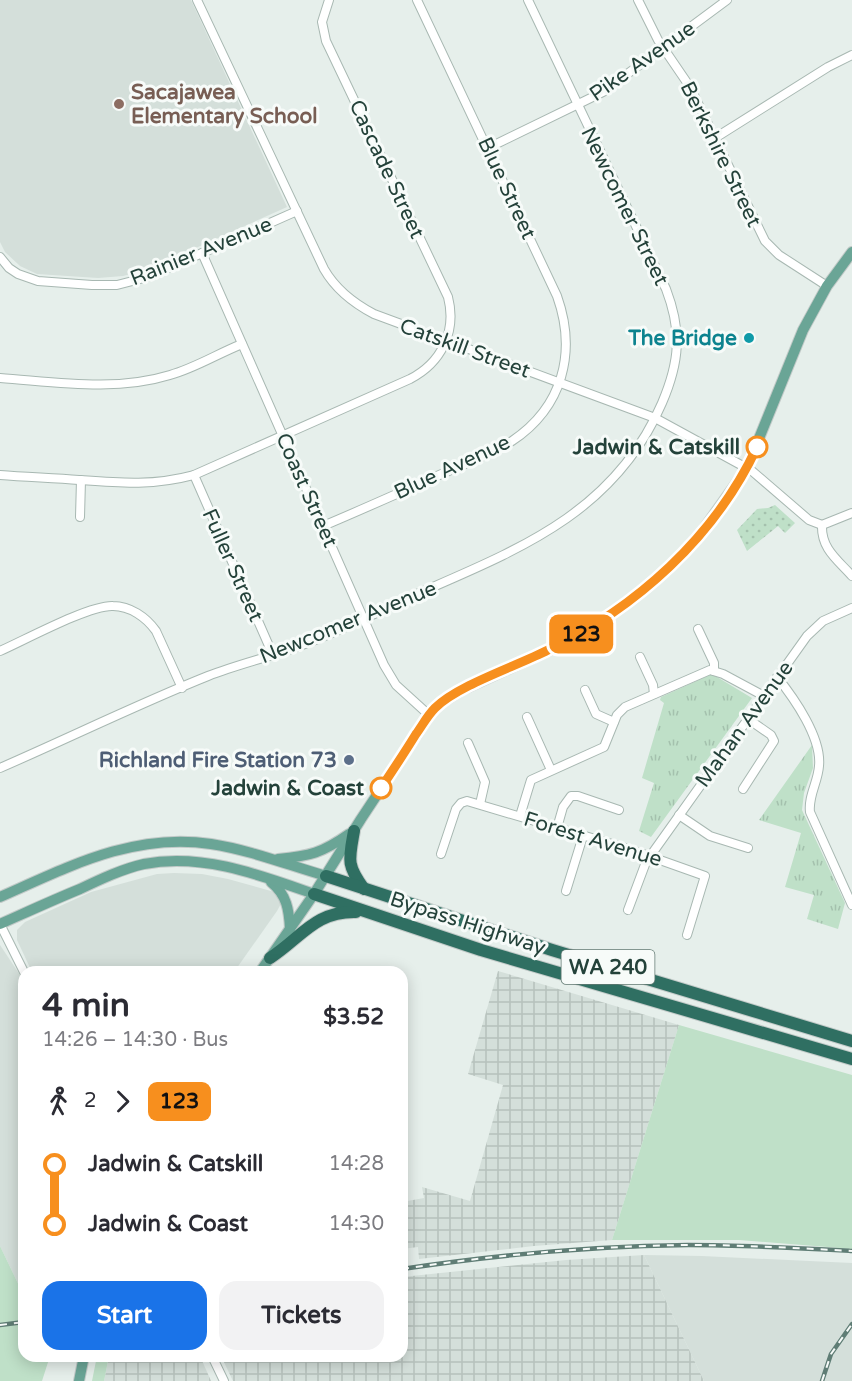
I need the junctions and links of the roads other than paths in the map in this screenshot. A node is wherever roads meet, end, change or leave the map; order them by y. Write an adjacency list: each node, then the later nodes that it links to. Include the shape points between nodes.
1 (196, 0): 12 (street, Catskill Street)
2 (329, 0): 17 (street, Cascade Street, via 323,13 323,32 447,297 451,323)
3 (417, 0): 11 (street, Blue Street)
4 (528, 0): 9 (street, Newcomer Street)
5 (638, 0): 7 (street, Berkshire Street)
6 (727, 0): 7 (street, Pike Avenue)
7 (664, 48): 9 (street, Pike Avenue, via 603,92); 10 (street, Berkshire Street, via 690,87)
8 (852, 55): 10 (street)
9 (577, 105): 11 (street, Pike Avenue); 21 (street, Newcomer Street, via 674,310 675,369)
10 (715, 138): 16 (street, Berkshire Street, via 765,241 779,255)
11 (488, 148): 20 (street, Blue Street, via 562,308 567,335)
12 (297, 211): 14 (street, Rainier Avenue); 17 (street, Catskill Street, via 329,277 346,296 374,314)
13 (852, 252): 16 (main road)
14 (202, 253): 15 (street, Rainier Avenue, via 136,281 107,285 38,281 18,274); 18 (street, Coast Street)
15 (1, 259)
16 (827, 286): 23 (main road, via 793,352)
17 (446, 340): 20 (street, Catskill Street); 22 (street, via 438,357 420,374)
18 (242, 344): 19 (street, via 179,372 142,382 114,385); 22 (street, Coast Street)
19 (0, 378)
20 (559, 382): 21 (street, Catskill Street); 30 (street, Blue Avenue, via 539,418 511,442)
21 (655, 418): 23 (street, Catskill Street); 33 (street, Newcomer Avenue, via 616,474 552,530 510,553)
22 (282, 435): 25 (street); 30 (street, Coast Street)
23 (747, 468): 29 (street, Catskill Street, via 809,520); 44 (main road, via 679,558 627,603 574,637 462,690)
24 (0, 475): 26 (street)
25 (194, 475): 26 (street, via 149,484); 36 (street, Fuller Street)
26 (81, 480): 28 (street)
27 (852, 513): 29 (street)
28 (80, 517)
29 (822, 525): 31 (street, via 830,552)
30 (323, 526): 33 (street, Coast Street)
31 (852, 576)
32 (852, 608): 39 (street, Mahan Avenue, via 816,626)
33 (364, 618): 36 (street, Newcomer Avenue); 44 (street, Coast Street, via 396,685)
34 (698, 629): 38 (street)
35 (0, 651): 40 (street, via 85,613 120,606 150,623)
36 (273, 655): 40 (street, Newcomer Avenue)
37 (640, 657): 42 (street)
38 (714, 671): 42 (street); 43 (street)
39 (777, 677): 43 (street, Mahan Avenue); 69 (street, via 795,700 817,746 819,769 810,812)
40 (182, 688): 49 (street, Newcomer Avenue)
41 (585, 690): 47 (street, via 597,715)
42 (654, 694): 47 (street, via 620,710)
43 (764, 696): 46 (street, Mahan Avenue)
44 (429, 715): 57 (main road)
45 (527, 717): 50 (street)
46 (748, 719): 51 (street, via 774,741); 54 (street, Mahan Avenue)
47 (614, 722): 50 (street, via 604,747)
48 (468, 743): 52 (street, via 485,782)
49 (0, 768)
50 (551, 770): 55 (street, via 531,780)
51 (744, 789)
52 (480, 804): 55 (street, Forest Avenue); 60 (street, via 467,801 457,806)
53 (619, 810): 56 (street, via 571,796)
54 (679, 815): 59 (street, via 710,836); 61 (street, Mahan Avenue)
55 (520, 816): 56 (street, Forest Avenue)
56 (557, 828): 58 (street, Forest Avenue)
57 (354, 831): 62 (main road, via 314,854); 63 (main road); 65 (highway, via 350,866)
58 (583, 836): 61 (street, Forest Avenue); 66 (street)
59 (748, 848)
60 (441, 854)
61 (650, 855): 70 (street, Mahan Avenue); 74 (street, Forest Avenue, via 705,876)
62 (271, 859): 63 (main road); 68 (main road, via 209,843 142,844 99,855)
63 (326, 876): 65 (highway, Bypass Highway / WA 240); 67 (main road, WA 240)
64 (269, 879): 67 (main road); 72 (main road, via 209,864 145,864 112,874); 73 (main road, via 285,899)
65 (365, 890): 78 (highway, Bypass Highway / WA 240)
66 (566, 891)
67 (315, 894): 71 (highway, Bypass Highway); 73 (main road, WA 240)
68 (0, 897)
69 (852, 905)
70 (628, 910)
71 (369, 912): 75 (highway, WA 240, via 339,912 322,918); 79 (highway, Bypass Highway / WA 240, via 481,950)
72 (0, 924): 76 (street)
73 (290, 930): 75 (main road, WA 240)
74 (687, 934)
75 (270, 958): 77 (main road, WA 240)
76 (21, 966)
77 (264, 966)
78 (852, 1041)
79 (852, 1059)
80 (83, 1362): 82 (main road)
81 (215, 1362): 83 (street)
82 (79, 1381)
83 (224, 1381)

